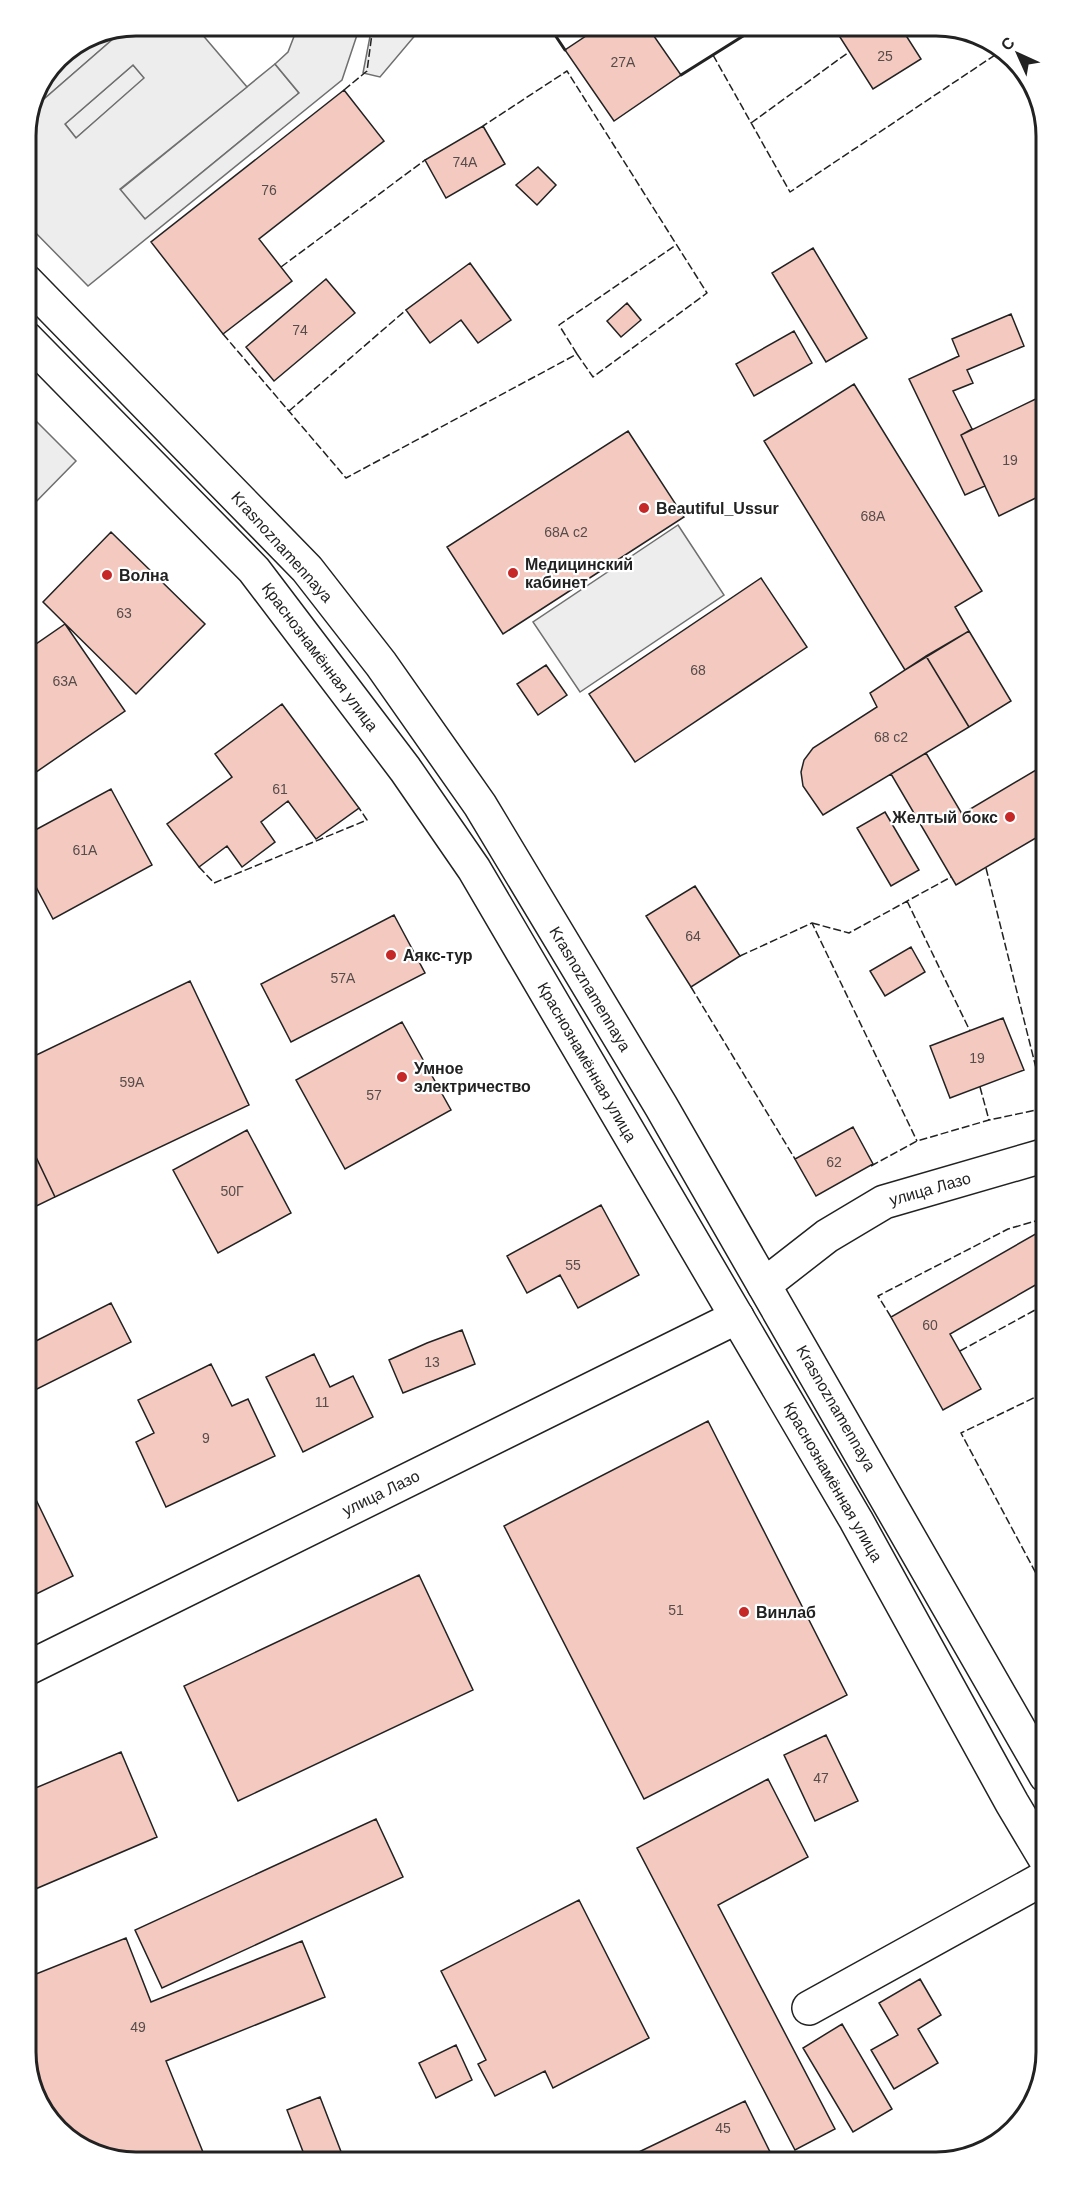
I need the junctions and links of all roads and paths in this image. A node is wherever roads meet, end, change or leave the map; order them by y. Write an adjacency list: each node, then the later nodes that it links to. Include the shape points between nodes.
1 (36, 291): 3 (main road, Krasnoznamennaya, via 307,569 381,664)
2 (36, 348): 4 (main road, Краснознамённая улица, via 254,570)
3 (484, 811): 4 (main road); 6 (main road, Krasnoznamennaya)
4 (448, 831): 7 (main road, Краснознамённая улица)
5 (1036, 1158): 6 (main road, улица Лазо, via 884,1202 827,1236)
6 (764, 1285): 9 (main road, Krasnoznamennaya)
7 (737, 1317): 8 (main road, улица Лазо); 10 (main road, Краснознамённая улица, via 856,1520)
8 (36, 1664)
9 (1003, 1699): 10 (main road); 11 (main road, Krasnoznamennaya)
10 (965, 1718): 12 (main road, Краснознамённая улица)
11 (1036, 1757)
12 (1036, 1841)
13 (1036, 1883): 14 (main road)
14 (809, 2008)

